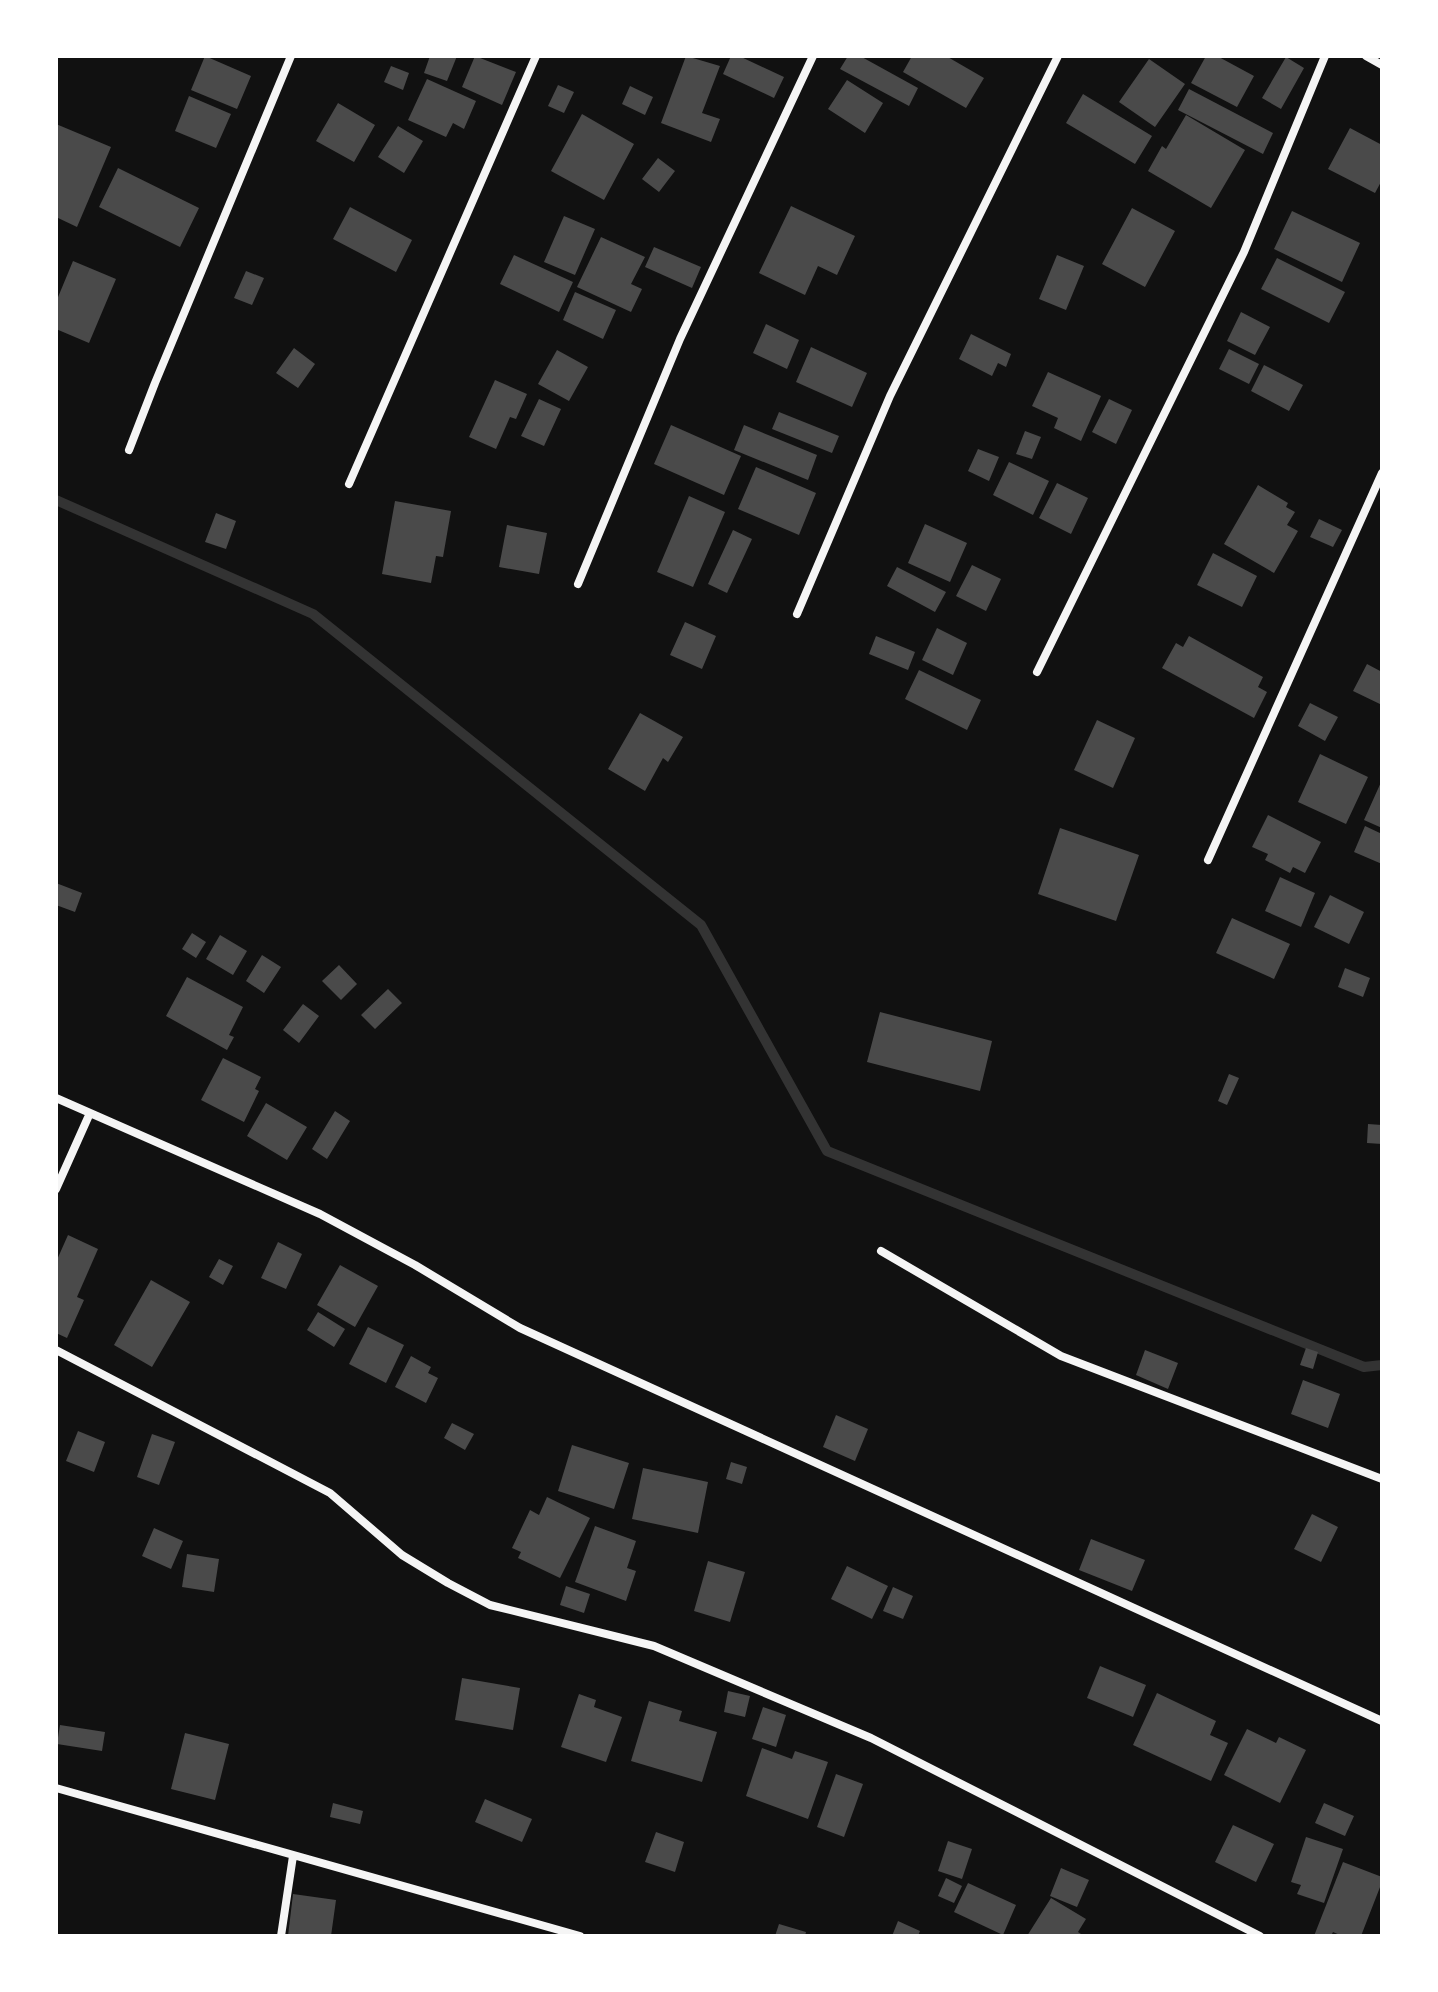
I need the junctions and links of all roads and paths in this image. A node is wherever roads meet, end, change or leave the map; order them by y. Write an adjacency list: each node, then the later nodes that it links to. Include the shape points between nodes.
1 (291, 56): 8 (street)
2 (536, 56): 10 (street)
3 (813, 56): 11 (street, via 680,339)
4 (1058, 56): 12 (street, via 890,396)
5 (1325, 56): 13 (street, via 1244,252)
6 (1366, 56): 7 (street)
7 (1382, 65)
8 (129, 450)
9 (1382, 473): 14 (street)
10 (349, 484)
11 (578, 584)
12 (797, 614)
13 (1037, 672)
14 (1208, 860)
15 (56, 1098): 16 (street)
16 (90, 1113): 17 (street); 21 (street, via 320,1214 520,1328)
17 (56, 1189)
18 (881, 1251): 20 (street, via 1061,1356)
19 (56, 1350): 26 (street, via 330,1493 402,1555 490,1605 654,1646 871,1738)
20 (1382, 1479)
21 (1382, 1721)
22 (56, 1788): 23 (street)
23 (293, 1856): 24 (street); 25 (street)
24 (281, 1936)
25 (580, 1936)
26 (1260, 1936)

